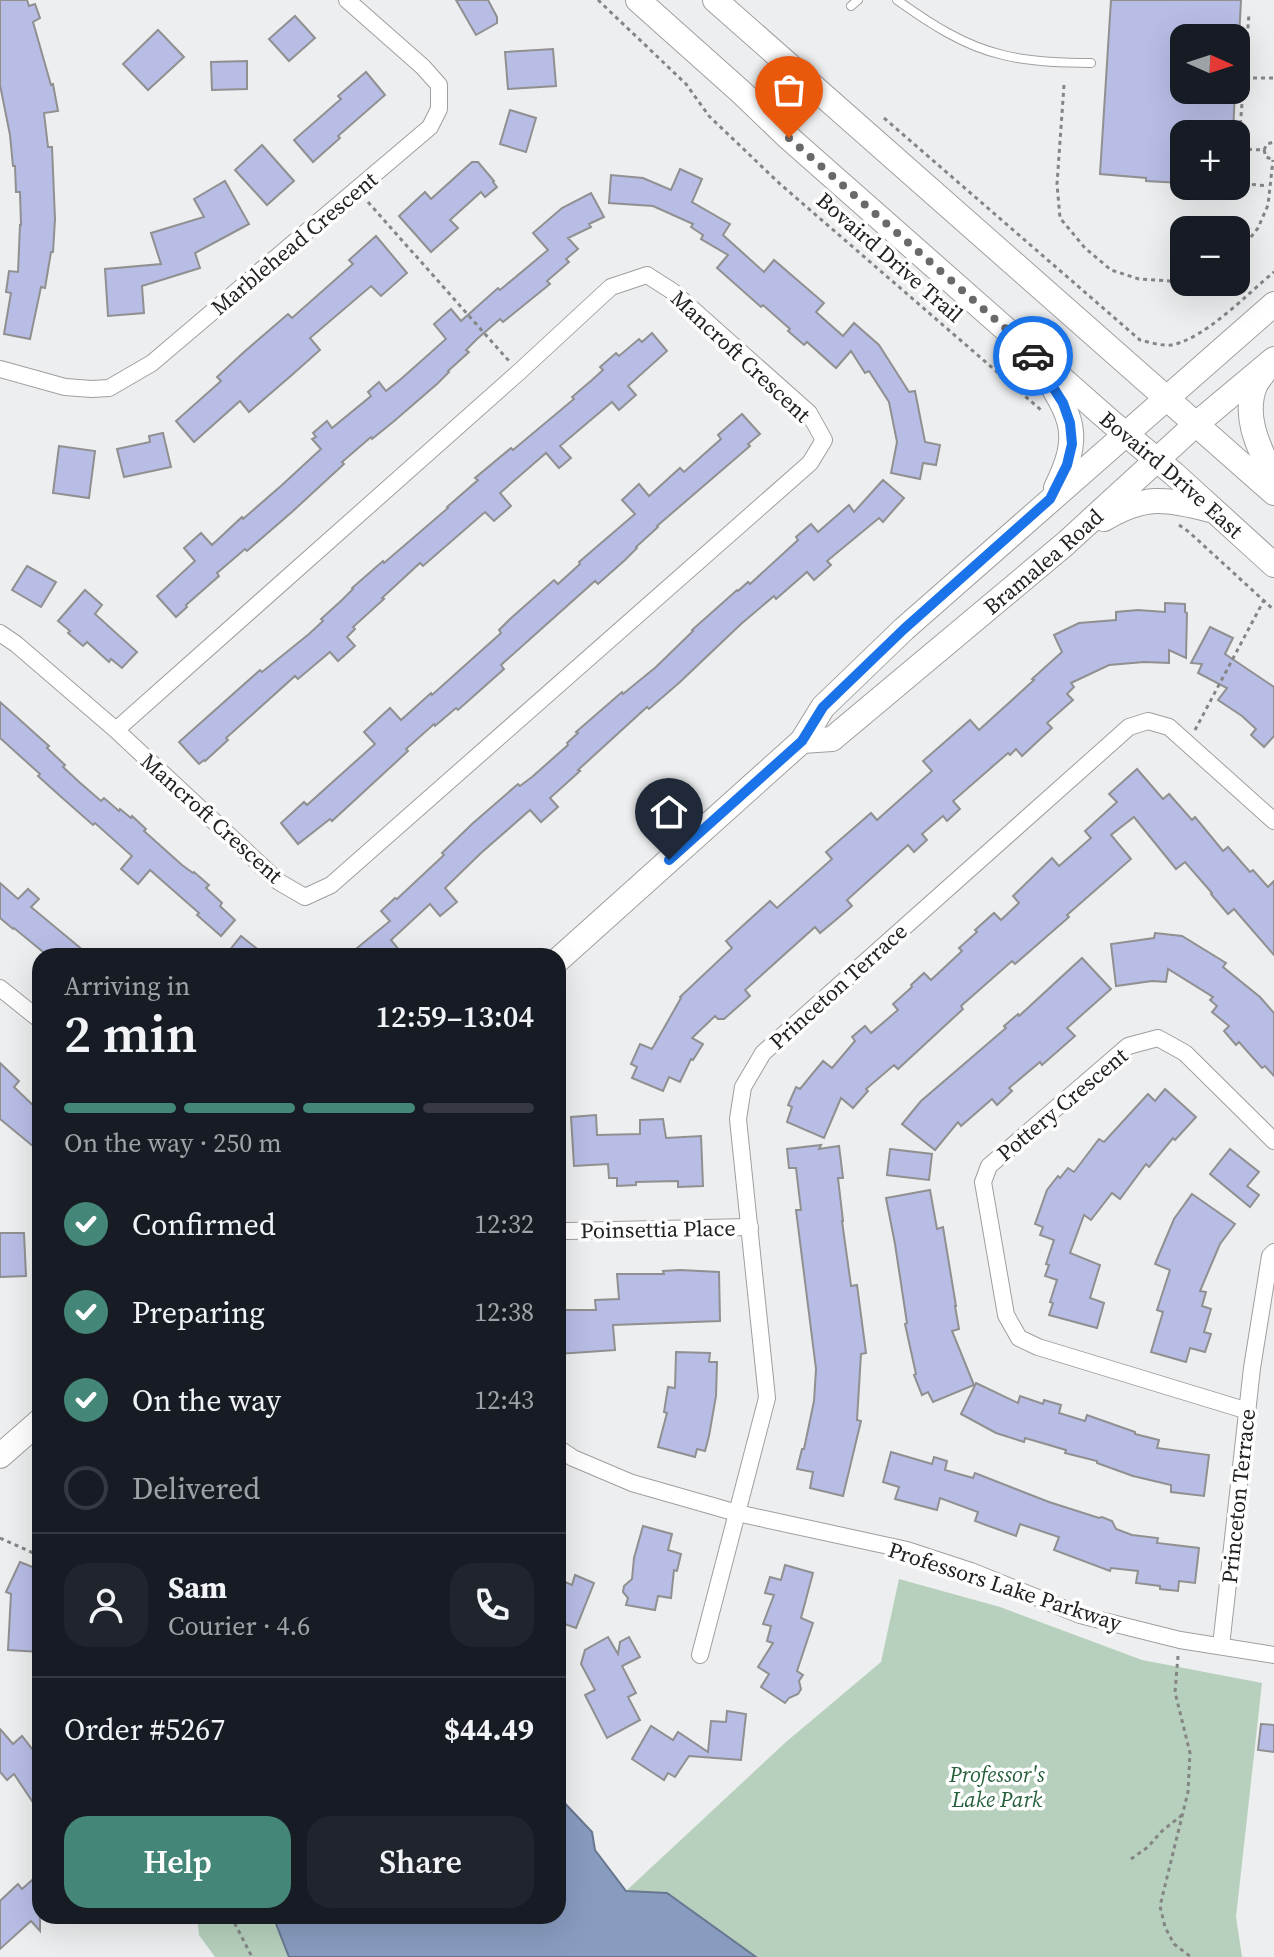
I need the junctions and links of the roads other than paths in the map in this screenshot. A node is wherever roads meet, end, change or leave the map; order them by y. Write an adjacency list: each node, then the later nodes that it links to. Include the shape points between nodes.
1 (347, 0): 9 (street, Marblehead Crescent, via 439,85 439,109 430,127 152,363 109,388 65,387)
2 (638, 0): 7 (main road, Bovaird Drive East)
3 (715, 0): 10 (main road)
4 (897, 0): 5 (lane, via 964,42 1004,55)
5 (1091, 63)
6 (1274, 304): 10 (main road, Bramalea Road)
7 (1029, 349): 12 (main road, Bovaird Drive East); 16 (main road, via 1070,423 1067,465)
8 (1273, 360): 11 (main road, Bramalea Road); 14 (main road, via 1255,386 1251,422)
9 (0, 369)
10 (1166, 398): 11 (main road); 12 (main road, Bramalea Road)
11 (1195, 425): 13 (main road, Bramalea Road); 15 (main road)
12 (1125, 434): 13 (main road, Bovaird Drive East); 16 (main road, Bramalea Road)
13 (1156, 460): 17 (main road, Bovaird Drive East); 18 (main road, Bramalea Road)
14 (1274, 480)
15 (1274, 493)
16 (1050, 499): 22 (main road, Bramalea Road, via 823,707)
17 (1217, 512): 18 (main road, via 1176,501 1144,501 1115,512); 19 (main road, Bovaird Drive East)
18 (1065, 544): 22 (main road, Bramalea Road, via 832,739)
19 (1274, 565)
20 (0, 633): 21 (street, Mancroft Crescent)
21 (116, 730): 21 (street, Mancroft Crescent, via 279,882 305,897 331,885 367,854 810,463 824,440 809,413 672,291 647,275 611,287)
22 (802, 741): 24 (main road, Bramalea Road)
23 (1274, 821): 28 (street, Princeton Terrace, via 1169,727 1148,721 1129,727 763,1053 743,1087 738,1119)
24 (566, 953)
25 (0, 988): 26 (street)
26 (32, 1014)
27 (1274, 1141): 31 (street, Pottery Crescent, via 1185,1053 1158,1038 1128,1046 989,1166 983,1182 1006,1315 1019,1338)
28 (750, 1227): 29 (street, Poinsettia Place); 35 (street, Princeton Terrace, via 767,1398)
29 (567, 1231)
30 (1274, 1252): 31 (street, Princeton Terrace, via 1267,1270)
31 (1248, 1411): 36 (street, Princeton Terrace)
32 (32, 1428): 34 (main road)
33 (566, 1453): 35 (street, Professors Lake Parkway, via 632,1483)
34 (0, 1456)
35 (737, 1513): 36 (street, Professors Lake Parkway, via 907,1550 1080,1615); 37 (street, Princeton Terrace)
36 (1221, 1646): 38 (street, Professors Lake Parkway)
37 (700, 1655)
38 (1274, 1655)

